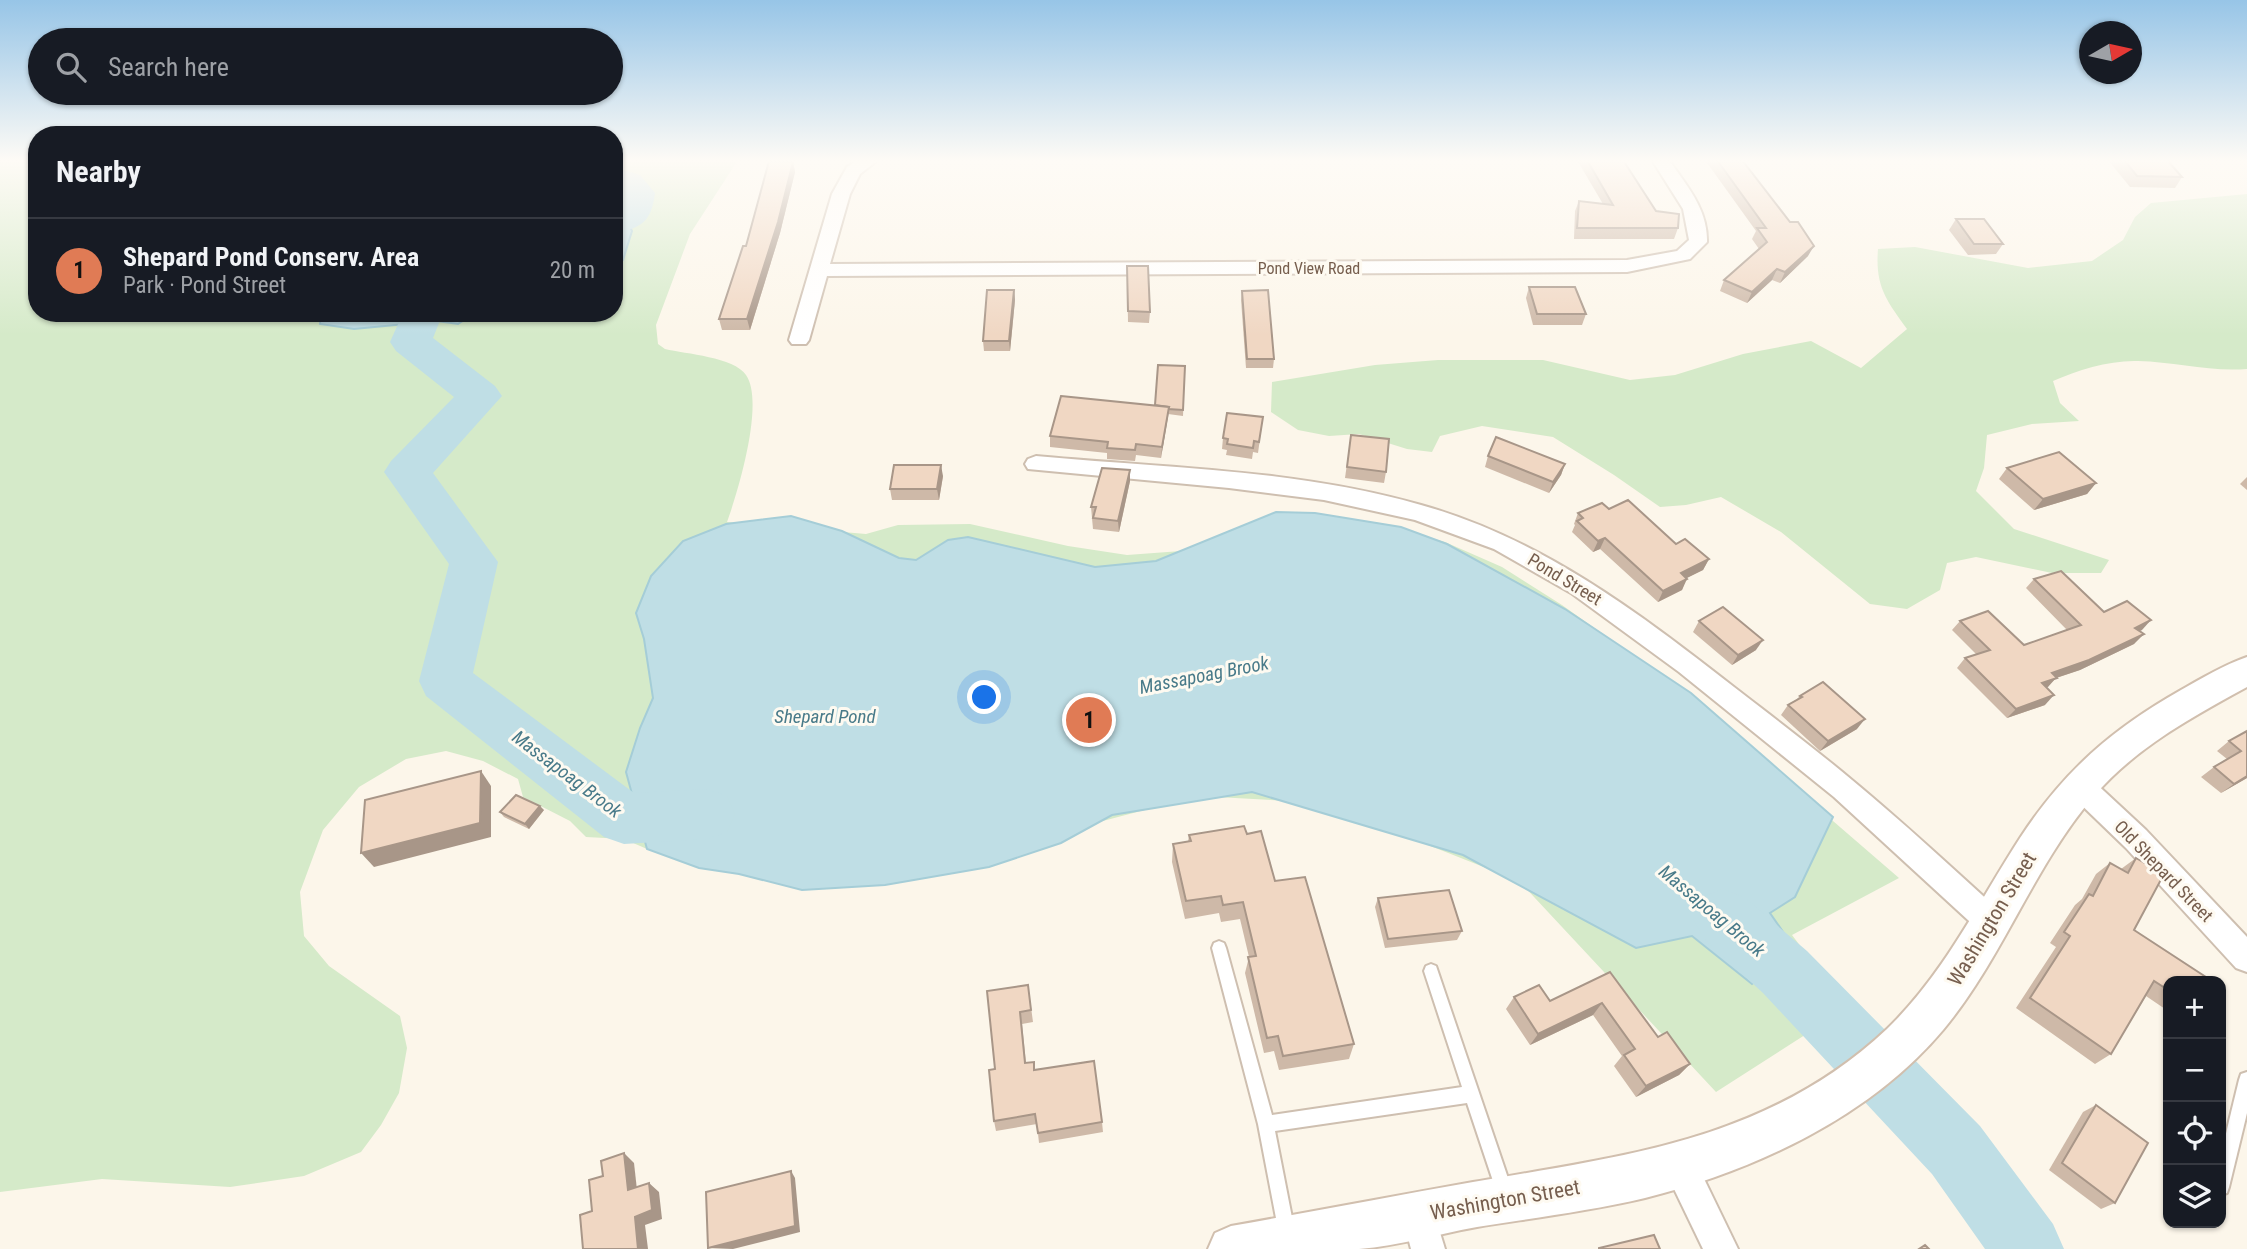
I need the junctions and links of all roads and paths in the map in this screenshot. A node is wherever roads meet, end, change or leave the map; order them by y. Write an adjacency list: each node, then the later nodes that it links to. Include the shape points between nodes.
1 (835, 218): 3 (street)
2 (1695, 218): 3 (street, Pond View Road, via 1698,242 1683,255 1628,266)
3 (821, 270): 4 (street)
4 (799, 340)
5 (1036, 464): 8 (street, Pond Street, via 1361,497 1480,533 1565,575 1631,620 1843,789)
6 (2247, 671): 7 (main road, Washington Street, via 2128,742)
7 (2080, 786): 8 (main road, Washington Street, via 2029,856); 10 (street, Old Shepard Street)
8 (1991, 922): 15 (main road, Washington Street, via 1944,998 1901,1044 1863,1075 1788,1122)
9 (1219, 948): 14 (lane)
10 (2247, 958)
11 (1431, 971): 13 (lane)
12 (2247, 1080): 16 (lane)
13 (1471, 1094): 14 (lane); 17 (lane)
14 (1266, 1124): 19 (lane)
15 (1679, 1164): 17 (main road, Washington Street, via 1646,1175); 21 (street)
16 (2226, 1166)
17 (1508, 1200): 18 (main road, Washington Street)
18 (1424, 1232): 19 (main road, Washington Street)
19 (1287, 1239): 20 (main road, Washington Street)
20 (1231, 1249)
21 (1721, 1249)

